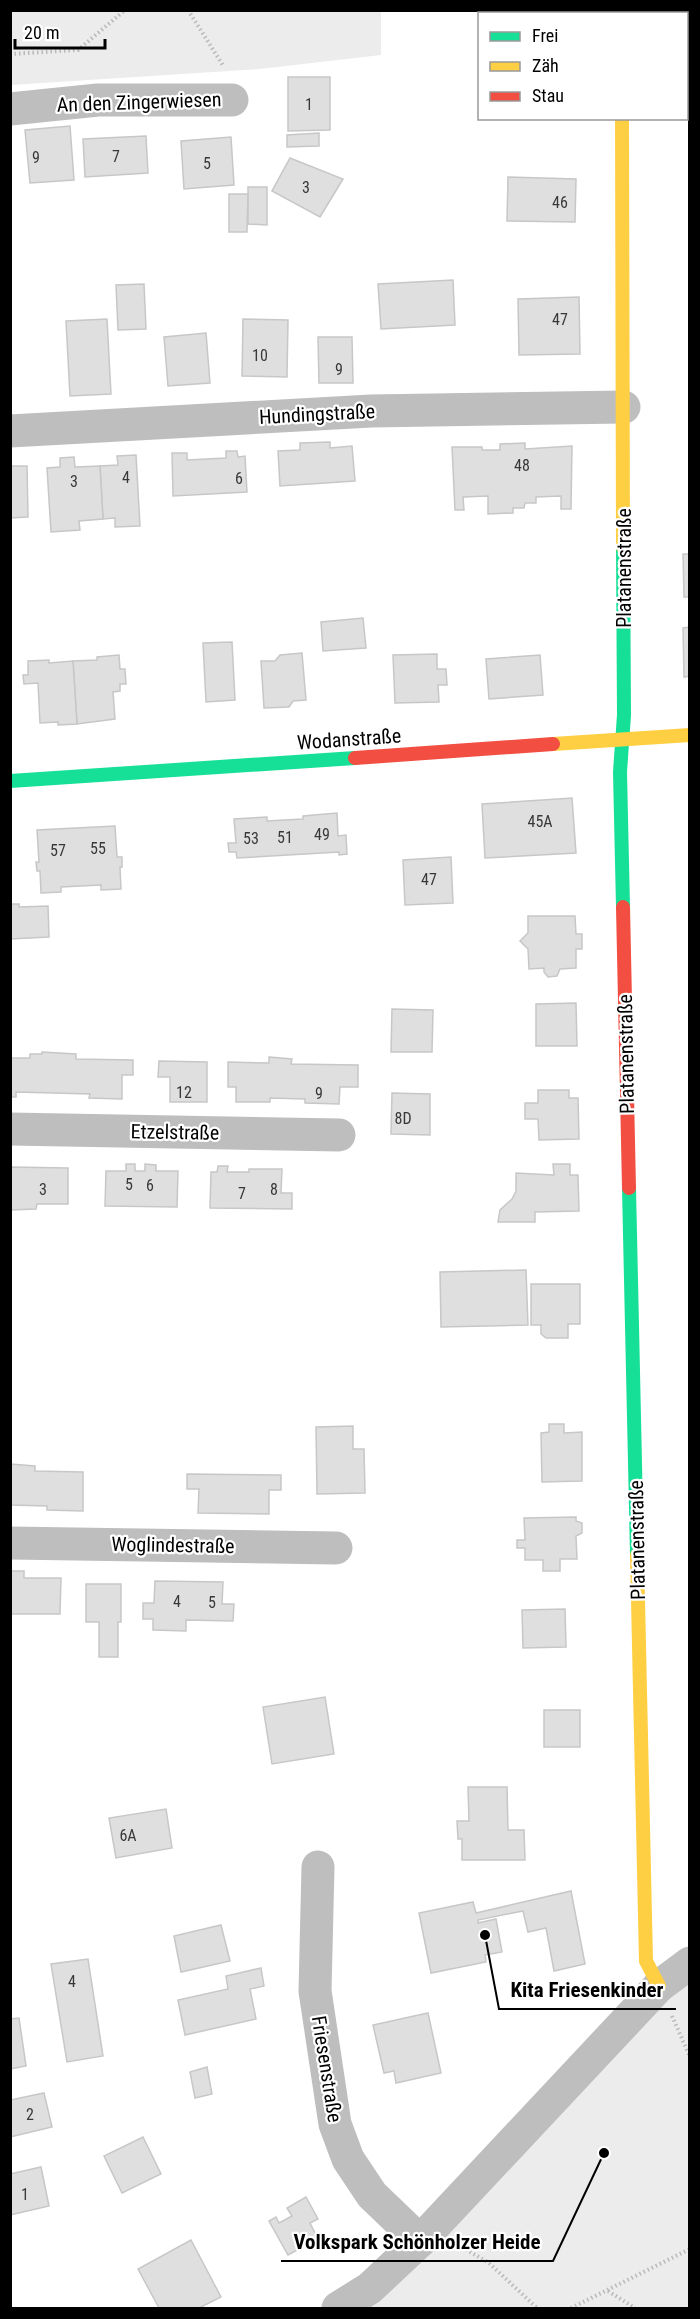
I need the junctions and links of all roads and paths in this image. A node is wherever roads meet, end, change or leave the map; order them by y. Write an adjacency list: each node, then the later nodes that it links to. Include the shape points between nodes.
1 (125, 10): 3 (path, via 78,50)
2 (188, 10): 4 (path, via 226,72)
3 (10, 54)
4 (232, 100): 5 (street, An den Zingerwiesen, via 98,100)
5 (10, 109)
6 (622, 120): 7 (street, Platanenstraße)
7 (624, 407): 8 (street, Hundingstraße, via 371,411); 10 (street, Platanenstraße)
8 (10, 431)
9 (690, 735): 10 (street, Wodanstraße)
10 (623, 740): 11 (street, Wodanstraße); 18 (street, Platanenstraße, via 646,1961)
11 (10, 781)
12 (10, 1129): 13 (street, Etzelstraße)
13 (339, 1135)
14 (10, 1543): 15 (street, Woglindestraße)
15 (336, 1548)
16 (318, 1867): 20 (street, Friesenstraße, via 315,1991 335,2124 348,2159 372,2195)
17 (690, 1963): 18 (street)
18 (659, 1986): 19 (path); 20 (street)
19 (690, 2057)
20 (425, 2235): 23 (street, via 370,2288); 24 (path, via 489,2263)
21 (690, 2249): 22 (path)
22 (607, 2291): 25 (path); 26 (path)
23 (338, 2308)
24 (537, 2308)
25 (571, 2308)
26 (635, 2308)

